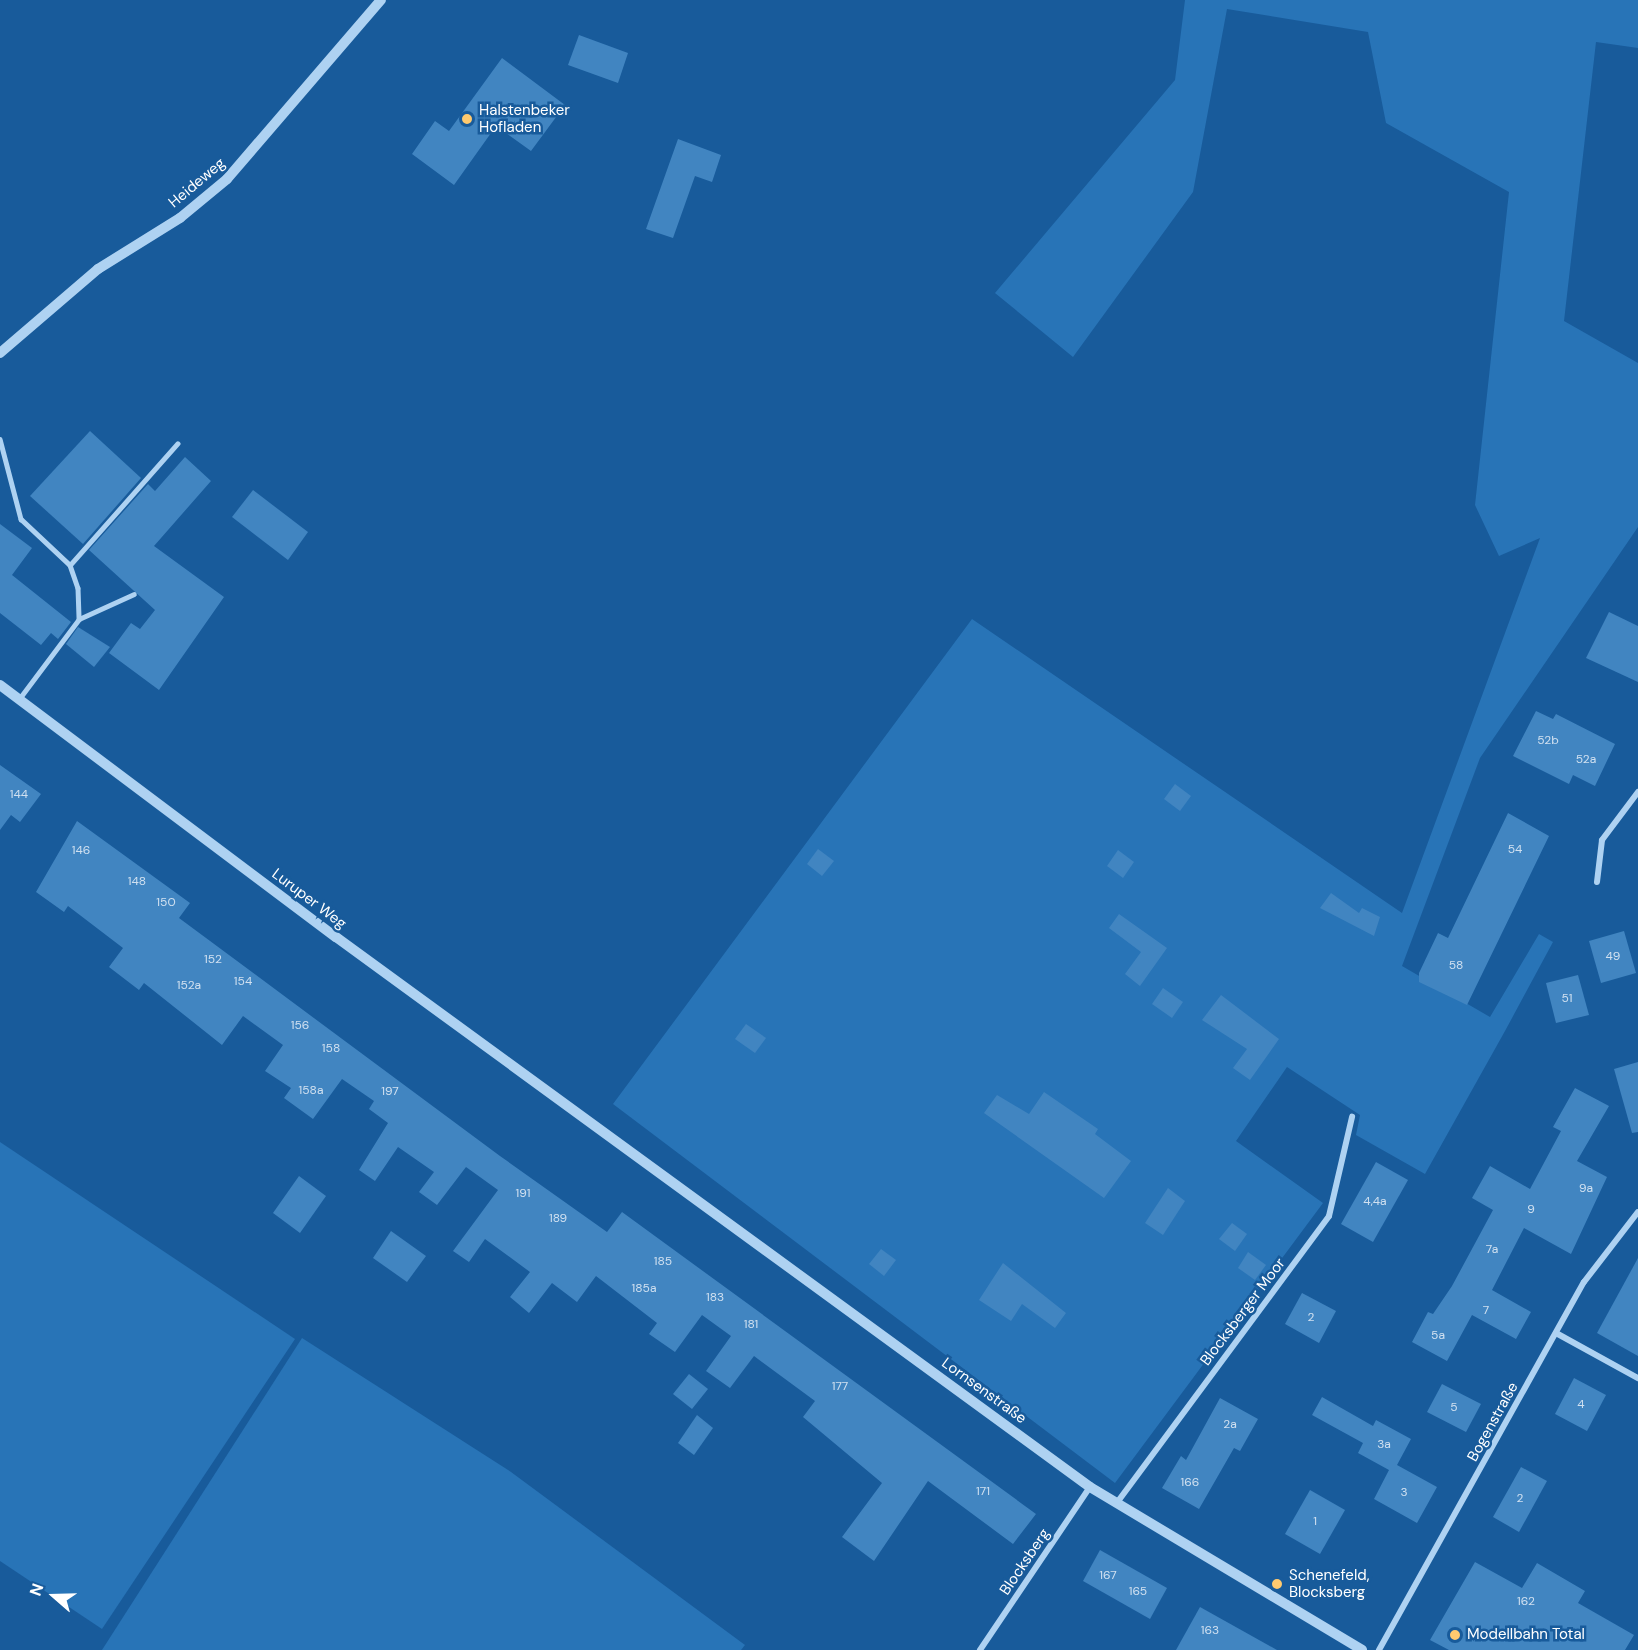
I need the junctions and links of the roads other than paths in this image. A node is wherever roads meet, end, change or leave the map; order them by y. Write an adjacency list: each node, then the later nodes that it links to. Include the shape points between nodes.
1 (381, 0): 2 (street, Heideweg, via 227,179 180,218 98,269)
2 (0, 352)
3 (0, 439): 5 (lane, via 21,519)
4 (177, 444): 5 (lane)
5 (70, 565): 7 (lane, via 78,588)
6 (134, 594): 7 (lane)
7 (79, 619): 9 (lane)
8 (0, 685): 9 (street, Luruper Weg)
9 (19, 699): 13 (street, Luruper Weg, via 326,930)
10 (1638, 792): 11 (street, via 1602,840)
11 (1597, 882)
12 (1352, 1117): 18 (street, Blocksberger Moor, via 1329,1216)
13 (605, 1131): 17 (street, Lornsenstraße)
14 (1638, 1212): 15 (street, Bogenstraße, via 1599,1258)
15 (1556, 1333): 16 (street); 21 (street, Bogenstraße)
16 (1638, 1378)
17 (1090, 1487): 18 (street, Lornsenstraße); 19 (street, Blocksberg)
18 (1116, 1505): 20 (street, Lornsenstraße)
19 (980, 1650)
20 (1362, 1650)
21 (1379, 1650)

